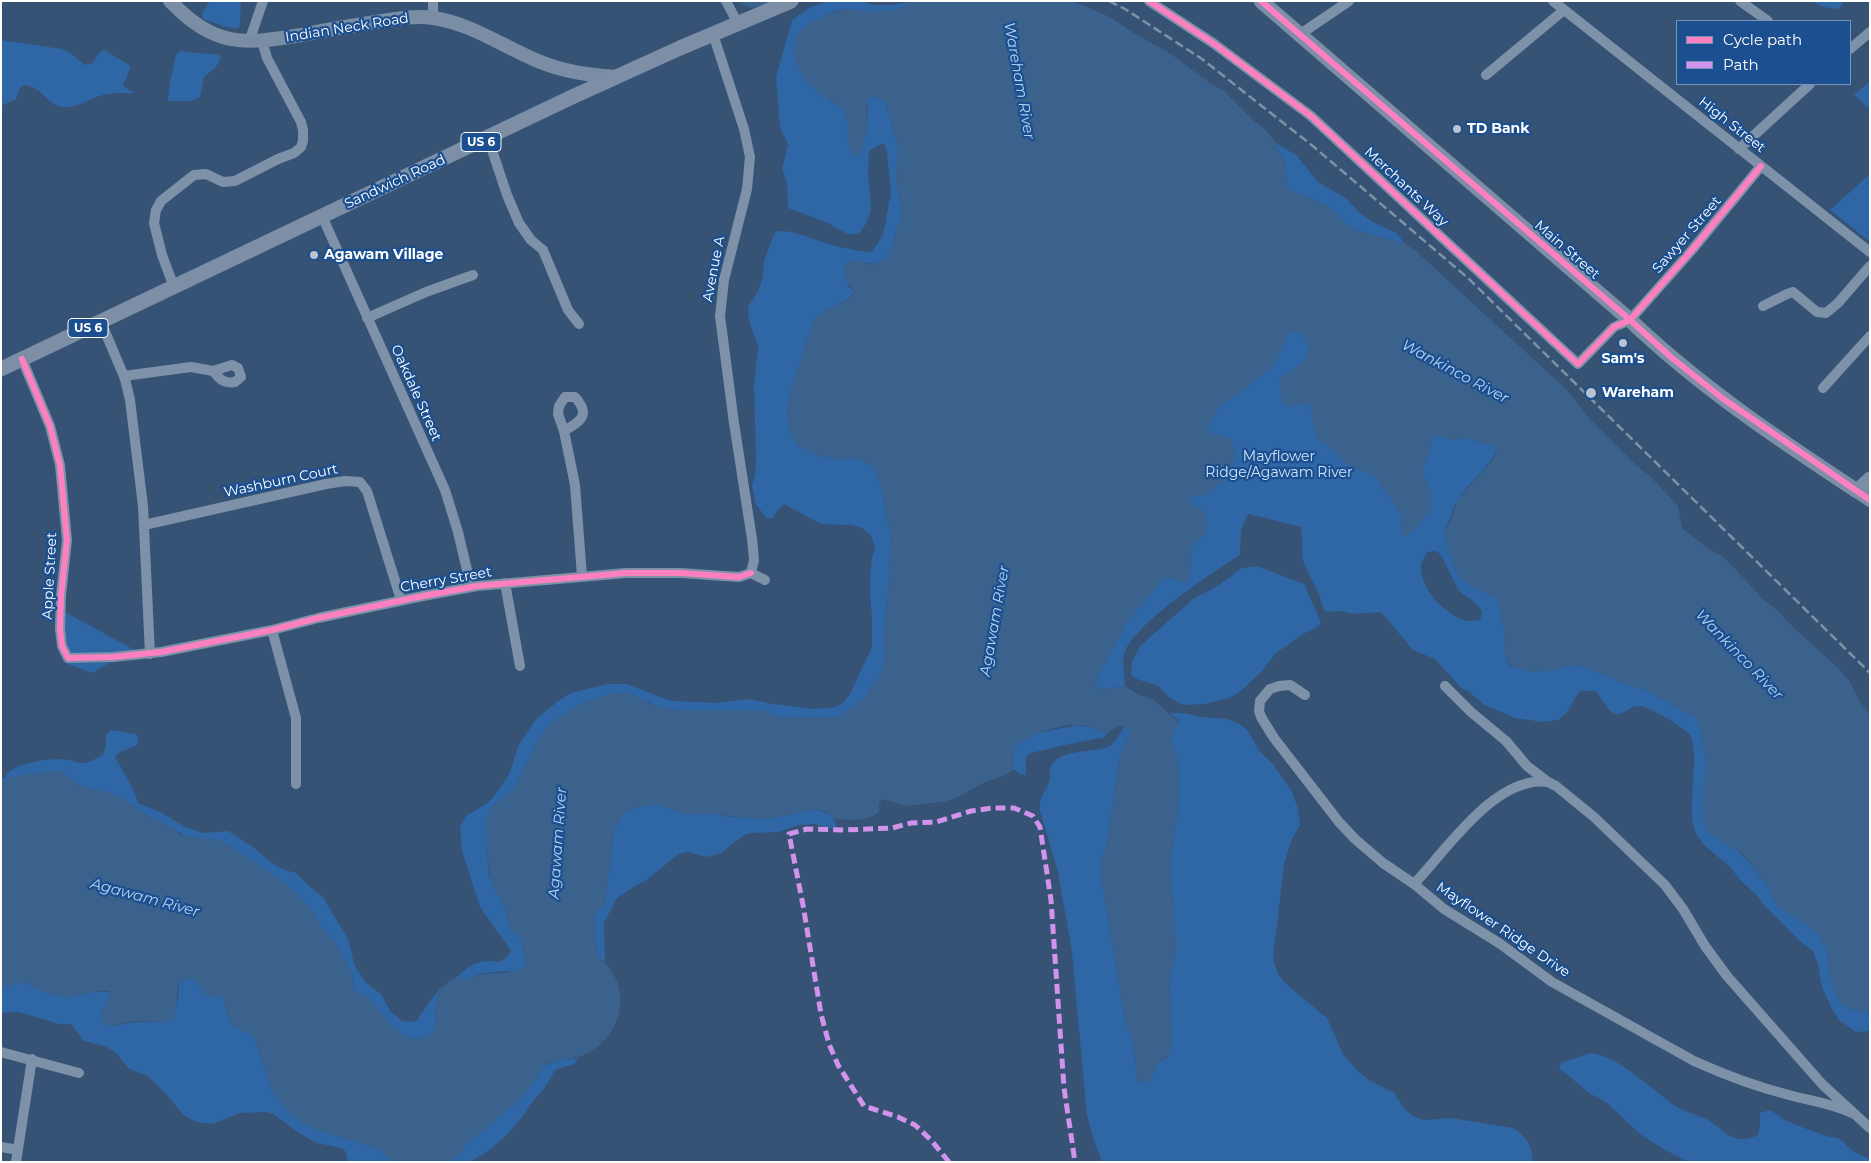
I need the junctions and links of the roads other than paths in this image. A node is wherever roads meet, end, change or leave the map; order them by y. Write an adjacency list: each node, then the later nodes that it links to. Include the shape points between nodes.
1 (170, 1): 18 (street, Indian Neck Road, via 208,31 232,39)
2 (263, 1): 18 (street)
3 (433, 1): 12 (street)
4 (726, 1): 14 (street)
5 (791, 1): 14 (main road, Sandwich Road / US 6)
6 (1149, 1): 33 (street, Merchants Way, via 1197,31 1294,101 1578,364 1614,327)
7 (1260, 1): 17 (main road, Main Street)
8 (1349, 1): 17 (street)
9 (1552, 1): 11 (street, High Street)
10 (1740, 1): 13 (street)
11 (1564, 10): 20 (street); 24 (street, High Street)
12 (433, 18): 18 (street, Indian Neck Road, via 388,20); 21 (street, Indian Neck Road, via 467,28 556,68 578,74)
13 (1767, 20)
14 (738, 24): 16 (main road, Sandwich Road / US 6)
15 (1870, 32): 19 (street)
16 (713, 34): 21 (main road, Sandwich Road / US 6); 46 (street, Avenue A, via 750,157 745,196 724,280 720,316 752,539 754,564)
17 (1299, 35): 33 (main road, Main Street)
18 (256, 41): 30 (street, via 301,122 304,130 302,144 294,153 235,181 220,181 206,174 194,175 161,201 154,223)
19 (1851, 48)
20 (1486, 75)
21 (616, 77): 23 (main road, Sandwich Road / US 6)
22 (1809, 85): 24 (street)
23 (488, 138): 26 (main road, Sandwich Road / US 6); 35 (street, via 513,210 526,235 543,250 568,310)
24 (1739, 149): 25 (street, High Street)
25 (1761, 166): 27 (street, High Street); 33 (street, Sawyer Street)
26 (322, 216): 30 (main road, Sandwich Road / US 6); 32 (street, Oakdale Street)
27 (1870, 252)
28 (1870, 266): 31 (street, via 1826,313 1817,312 1793,292)
29 (473, 276): 32 (street)
30 (174, 287): 34 (main road, Sandwich Road / US 6)
31 (1763, 306)
32 (366, 318): 50 (street, Oakdale Street, via 450,504)
33 (1630, 320): 44 (main road, Main Street, via 1722,398)
34 (101, 322): 37 (main road, Sandwich Road / US 6); 40 (street)
35 (579, 324)
36 (1870, 336): 41 (street)
37 (22, 359): 38 (main road, Sandwich Road / US 6); 53 (street, Apple Street, via 46,417 60,465 67,540 60,613 64,651 68,658)
38 (1, 369)
39 (214, 371): 40 (street, via 191,367)
40 (124, 376): 45 (street, via 130,400)
41 (1822, 388)
42 (564, 431): 47 (street, via 575,485)
43 (1870, 479): 44 (main road)
44 (1864, 496)
45 (144, 525): 51 (street, Washburn Court, via 326,484 360,482 367,490); 53 (street)
46 (751, 573): 47 (street, Cherry Street, via 739,577 650,572); 48 (street)
47 (582, 576): 49 (street, Cherry Street)
48 (765, 580)
49 (505, 583): 50 (street, Cherry Street); 54 (street)
50 (471, 587): 51 (street, Cherry Street)
51 (401, 600): 52 (street, Cherry Street)
52 (272, 630): 53 (street, Cherry Street); 58 (street, via 296,718)
53 (150, 654)
54 (520, 666)
55 (1446, 686): 57 (street, Mayflower Ridge Drive, via 1506,741 1526,766)
56 (1305, 695): 59 (street, Mayflower Ridge Drive, via 1290,685 1270,689 1260,704 1264,722 1347,831 1383,863)
57 (1548, 782): 59 (street, via 1519,786 1482,809); 63 (street, Mayflower Ridge Drive, via 1594,817 1665,885 1727,976 1822,1084)
58 (296, 784)
59 (1414, 884): 63 (street, Mayflower Ridge Drive, via 1444,909 1499,943 1552,982 1694,1062 1775,1091)
60 (1, 1052): 61 (street)
61 (32, 1059): 62 (street); 66 (street)
62 (79, 1073)
63 (1852, 1113): 64 (street, Mayflower Ridge Drive)
64 (1870, 1128)
65 (1, 1147): 66 (street)
66 (18, 1150): 67 (street)
67 (16, 1162)

